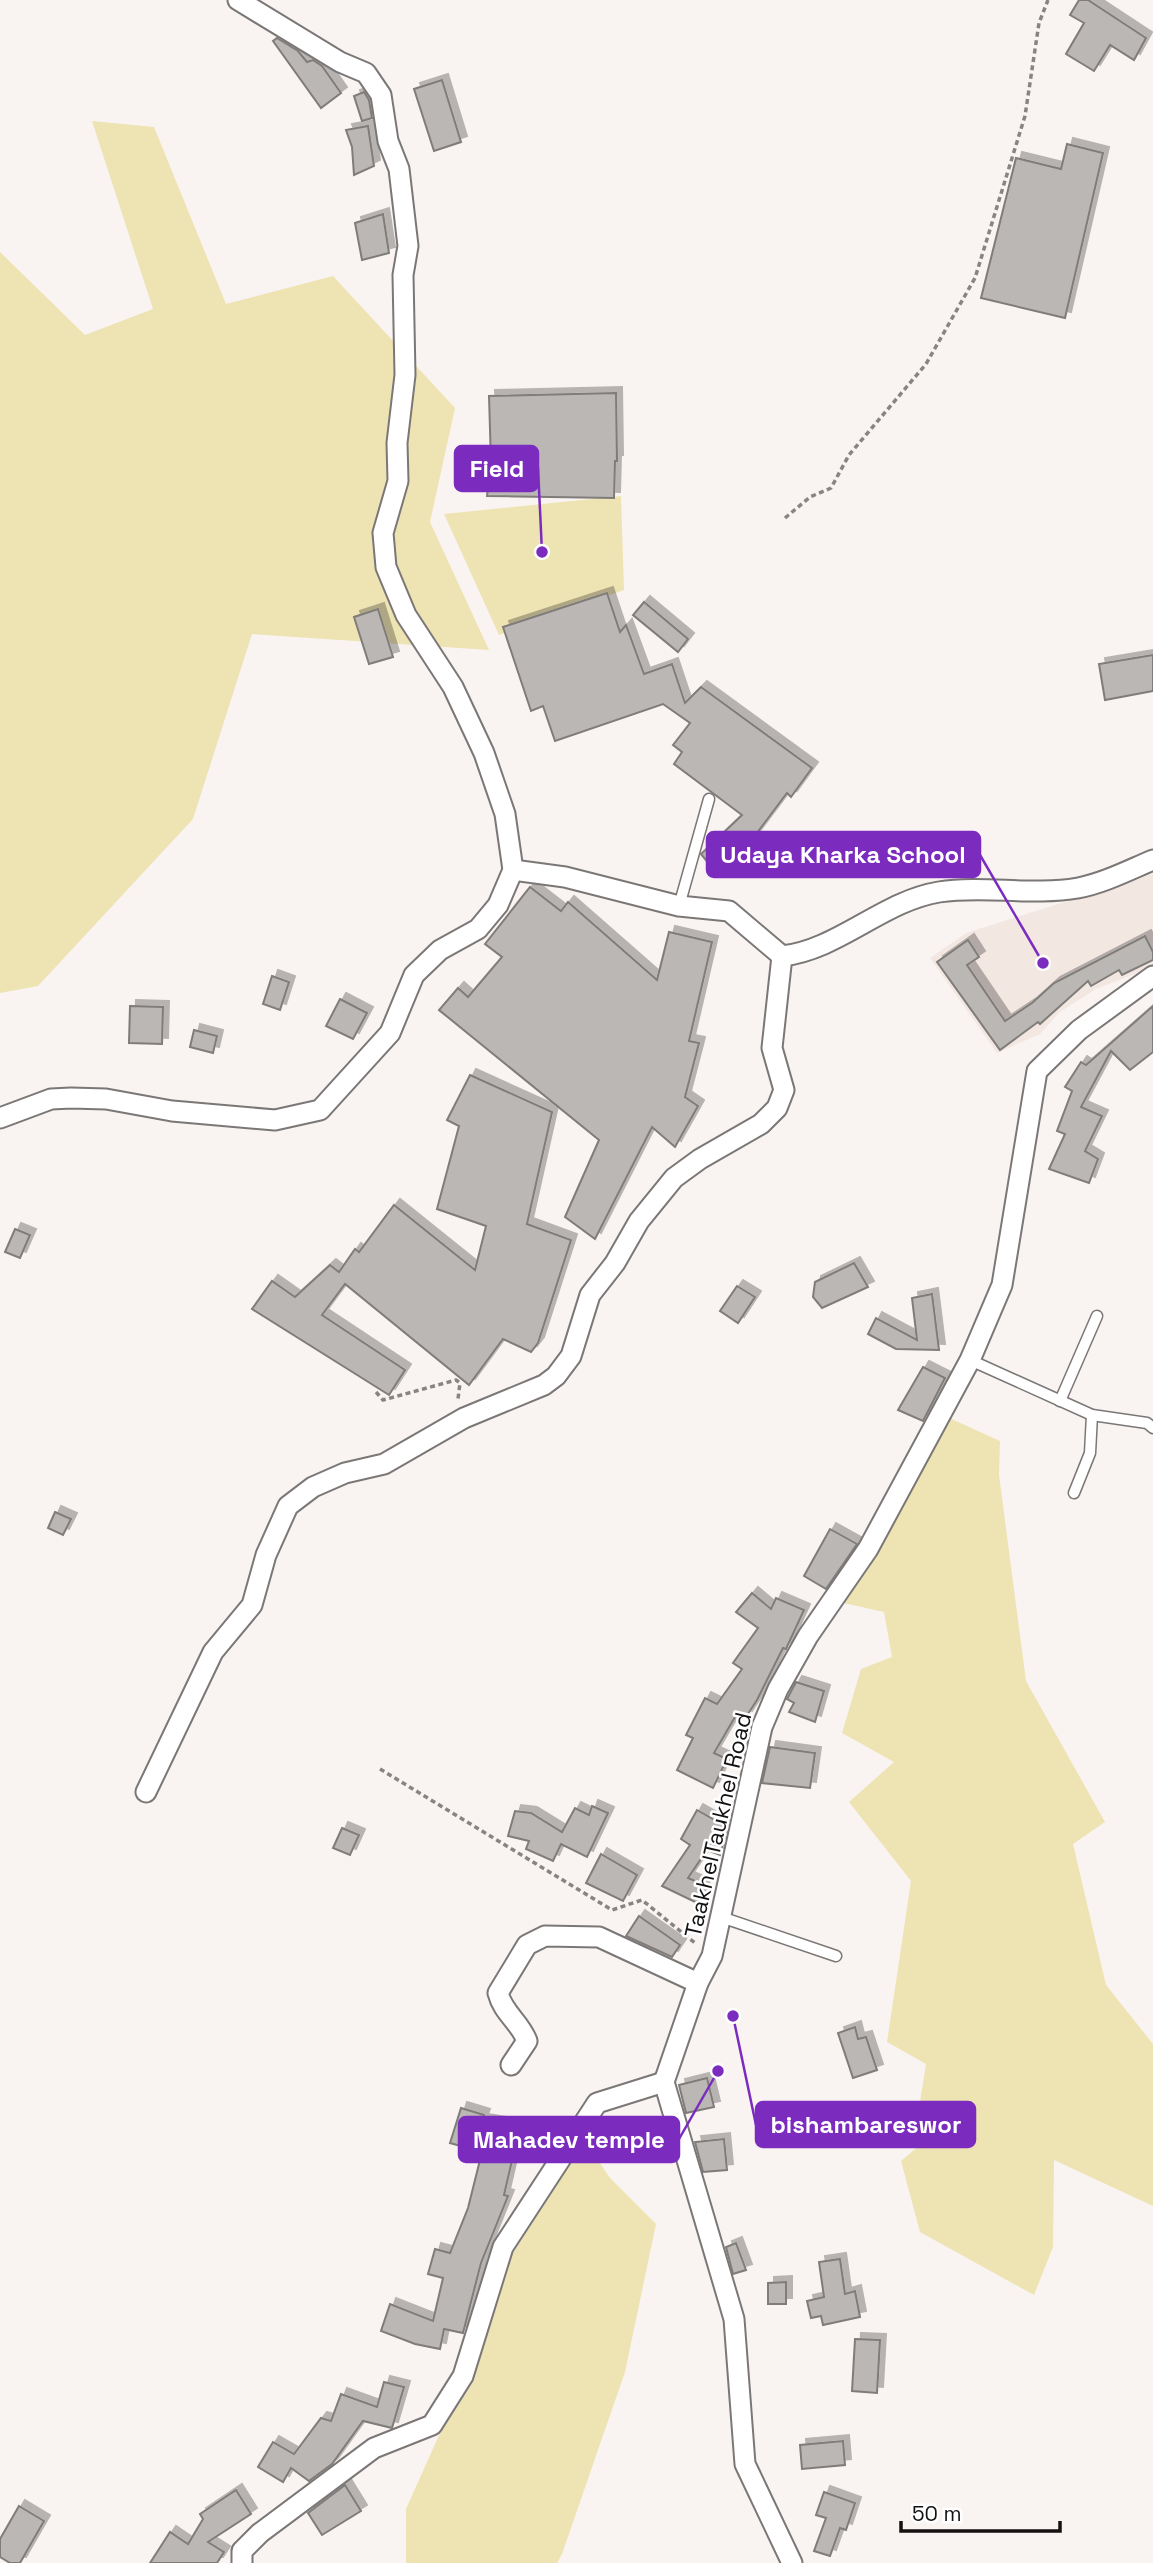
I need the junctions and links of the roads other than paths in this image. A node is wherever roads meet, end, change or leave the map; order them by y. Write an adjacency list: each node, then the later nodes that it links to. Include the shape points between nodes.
1 (238, 0): 4 (street, via 366,73 381,95 387,141 399,169 408,246 403,275 405,375 397,443 398,481 383,534 386,567 406,615 453,687 484,753 505,814)
2 (709, 799): 5 (lane)
3 (1153, 860): 6 (street, via 1079,887 941,892 902,904 803,954)
4 (513, 870): 5 (street, via 565,877); 8 (street, via 498,905 478,929 440,950 414,975 390,1034 320,1110 275,1119 71,1098 51,1099)
5 (679, 906): 6 (street, via 729,912)
6 (782, 956): 15 (street, via 772,1048 783,1090 777,1108 761,1124 700,1158 665,1188 590,1295 571,1356 556,1376 464,1418 384,1464 345,1473 313,1488 288,1506 266,1555 252,1605 213,1652)
7 (1153, 976): 10 (street, TaakhelTaukhel Road, via 1079,1030 1037,1071 1002,1285)
8 (0, 1118)
9 (1097, 1316): 11 (lane)
10 (970, 1360): 11 (lane); 16 (street, TaakhelTaukhel Road, via 868,1549 808,1636 762,1727)
11 (1059, 1401): 12 (lane)
12 (1092, 1415): 13 (lane, via 1147,1423); 14 (lane, via 1090,1453)
13 (1153, 1428)
14 (1074, 1493)
15 (146, 1792)
16 (721, 1917): 17 (lane); 18 (street, TaakhelTaukhel Road, via 712,1956)
17 (836, 1956)
18 (698, 1983): 19 (street, via 599,1937 545,1936 527,1945 498,1993 501,2006 524,2031 527,2041); 20 (street, TaakhelTaukhel Road)
19 (511, 2065)
20 (664, 2082): 21 (street, via 597,2103 503,2247 463,2376 432,2425 374,2448 260,2533 242,2551); 22 (street, via 733,2319 745,2464)
21 (242, 2563)
22 (792, 2563)

